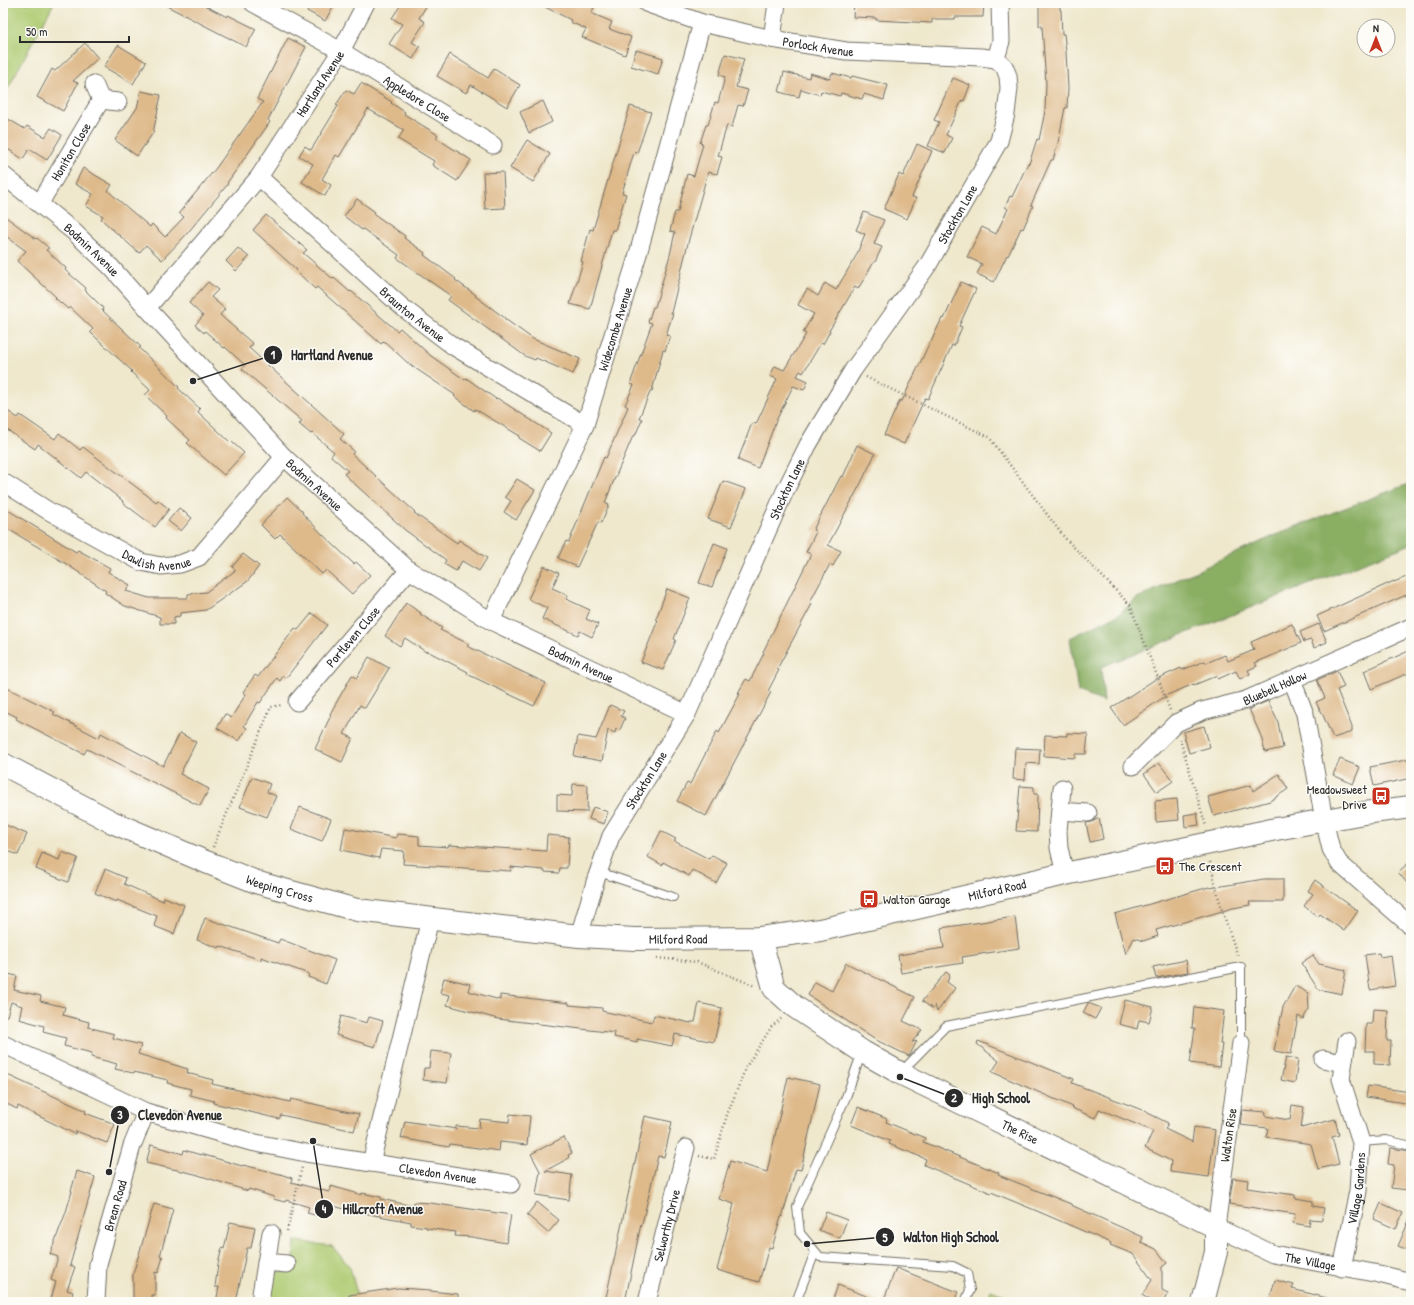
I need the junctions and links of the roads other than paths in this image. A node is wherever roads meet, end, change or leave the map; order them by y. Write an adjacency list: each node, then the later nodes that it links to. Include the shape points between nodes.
1 (253, 3): 8 (street, Appledore Close)
2 (366, 3): 8 (street, Hartland Avenue)
3 (646, 3): 6 (street, Porlock Avenue)
4 (777, 3): 7 (street)
5 (1000, 3): 9 (street, via 1001,41)
6 (702, 23): 7 (street, Porlock Avenue); 16 (street, Widecombe Avenue, via 638,254)
7 (772, 39): 9 (street, Porlock Avenue, via 846,51)
8 (341, 51): 11 (street, Appledore Close); 13 (street, Hartland Avenue)
9 (996, 59): 24 (street, Stockton Lane, via 1004,66 1009,88 999,141 928,265 853,370 808,445)
10 (94, 84): 14 (street, Honiton Close, via 110,101)
11 (493, 145)
12 (3, 175): 14 (street, Bodmin Avenue)
13 (259, 177): 15 (street, Hartland Avenue); 16 (street, Braunton Avenue, via 409,312 453,346)
14 (40, 203): 15 (street, Bodmin Avenue, via 111,267)
15 (147, 308): 17 (street, Bodmin Avenue)
16 (585, 425): 20 (street, Widecombe Avenue)
17 (284, 457): 18 (street, Dawlish Avenue, via 199,557 180,564 161,566 142,562 47,510); 19 (street, Bodmin Avenue)
18 (3, 482)
19 (409, 570): 20 (street, Bodmin Avenue); 23 (street, Portleven Close)
20 (491, 621): 24 (street, Bodmin Avenue)
21 (1411, 627): 22 (street, Bluebell Hollow)
22 (1292, 680): 25 (street, Bluebell Hollow, via 1246,700 1202,711 1176,724); 31 (street, via 1305,714)
23 (297, 702)
24 (687, 714): 32 (street, Stockton Lane, via 611,836)
25 (1137, 755)
26 (3, 764): 35 (main road, Weeping Cross, via 112,822 259,883 357,910)
27 (1062, 788): 29 (street)
28 (1411, 807): 31 (main road, Milford Road)
29 (1060, 811): 30 (street); 33 (street, via 1059,848)
30 (1088, 813)
31 (1324, 820): 33 (main road, Milford Road); 36 (street, via 1331,849 1339,863)
32 (599, 872): 34 (lane); 37 (street, Stockton Lane)
33 (1065, 874): 38 (main road, Milford Road, via 820,930)
34 (673, 897)
35 (430, 919): 37 (main road, Weeping Cross); 50 (street)
36 (1411, 926)
37 (579, 936): 38 (main road, Milford Road, via 646,940)
38 (760, 938): 42 (main road, The Rise, via 774,988 795,1007)
39 (1346, 1041): 44 (street, Village Gardens)
40 (1241, 1043): 45 (lane, via 1241,967 946,1026); 52 (street, Walton Rise)
41 (3, 1044): 46 (street, Clevedon Avenue)
42 (862, 1052): 45 (main road, The Rise); 54 (lane, via 846,1096 797,1207 800,1233)
43 (1323, 1058): 44 (street)
44 (1343, 1063): 47 (street, Village Gardens, via 1341,1079)
45 (900, 1073): 52 (main road, The Rise)
46 (146, 1112): 50 (street, Clevedon Avenue, via 251,1142); 59 (street, Brean Road, via 132,1146 98,1264)
47 (1361, 1142): 48 (lane, via 1386,1140); 57 (street, Village Gardens, via 1358,1191)
48 (1411, 1146)
49 (685, 1151): 61 (street, Selworthy Drive)
50 (371, 1163): 51 (street, Clevedon Avenue)
51 (511, 1184)
52 (1216, 1227): 57 (street, The Village, via 1273,1254); 64 (main road, via 1216,1252)
53 (271, 1233): 55 (street)
54 (815, 1252): 62 (lane); 63 (lane, via 820,1257 953,1266 967,1273 970,1290)
55 (266, 1262): 56 (street); 60 (street)
56 (287, 1264)
57 (1342, 1268): 58 (street, The Village)
58 (1411, 1282)
59 (96, 1302)
60 (261, 1302)
61 (647, 1302)
62 (796, 1302)
63 (965, 1302)
64 (1203, 1302)

